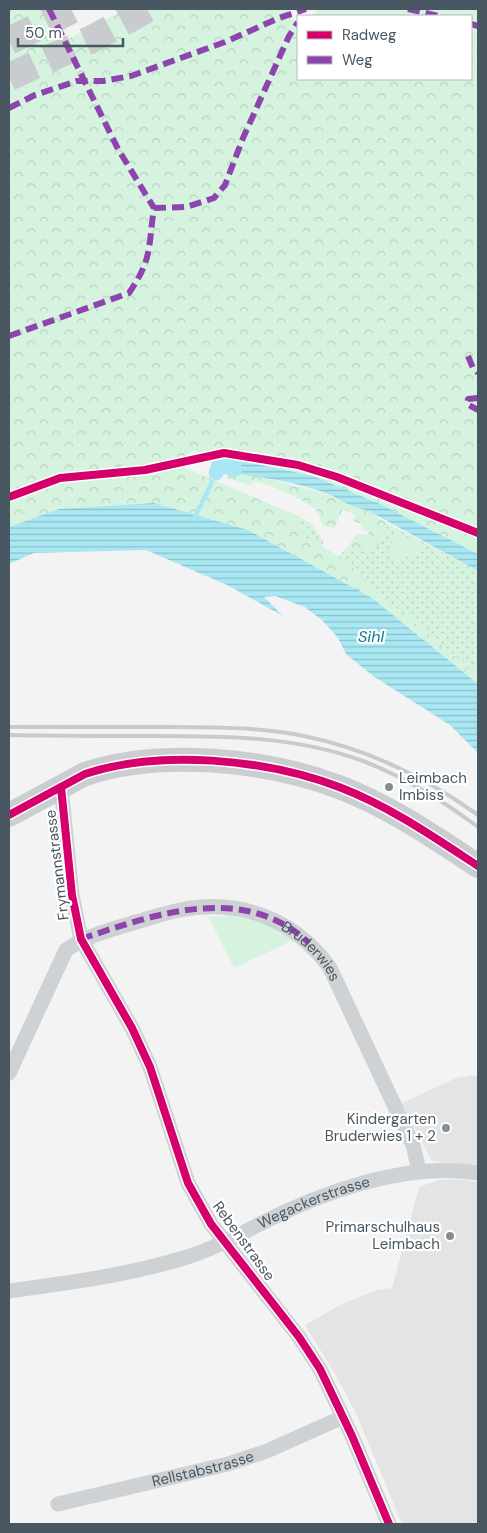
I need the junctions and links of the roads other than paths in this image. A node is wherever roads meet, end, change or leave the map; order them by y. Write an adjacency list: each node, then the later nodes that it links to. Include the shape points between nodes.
1 (61, 787): 2 (main road); 3 (main road, via 96,770 145,761 242,764 292,773 339,787 377,805); 4 (street, Frymannstrasse, via 72,896)
2 (9, 815)
3 (478, 866)
4 (82, 939): 5 (street, Frymannstrasse, via 66,950); 6 (street, Bruderwies, via 180,910 212,907 246,911 272,919 299,933 330,968 413,1146); 8 (street, Rebenstrasse, via 150,1067 188,1183 211,1224)
5 (9, 1073)
6 (419, 1171): 7 (street, Wegackerstrasse); 8 (street, Wegackerstrasse, via 320,1197 255,1226)
7 (478, 1173)
8 (226, 1243): 9 (street, Wegackerstrasse, via 186,1257 87,1280); 10 (street, Rebenstrasse, via 299,1337 320,1369)
9 (9, 1291)
10 (342, 1417): 11 (street, Rellstabstrasse, via 267,1451 228,1464); 12 (street, Rebenstrasse)
11 (58, 1504)
12 (389, 1524)

